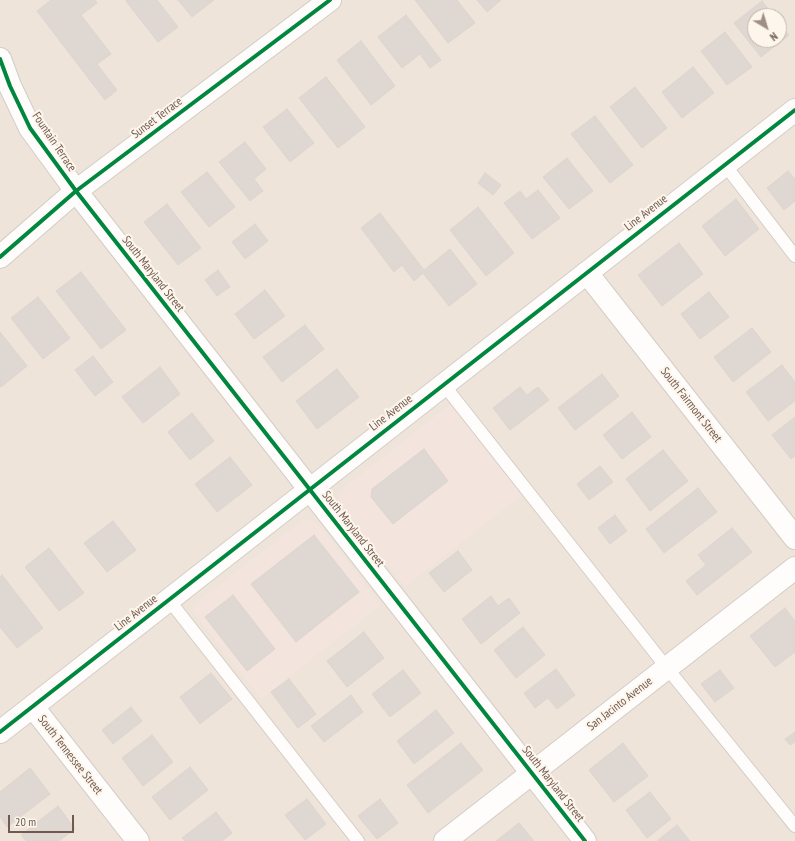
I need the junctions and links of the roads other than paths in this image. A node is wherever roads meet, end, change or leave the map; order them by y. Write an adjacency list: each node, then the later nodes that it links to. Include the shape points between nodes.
1 (330, 0): 2 (street, Sunset Terrace)
2 (307, 7): 6 (street, Sunset Terrace)
3 (0, 59): 6 (street, Fountain Terrace, via 30,128)
4 (795, 110): 5 (street, Line Avenue)
5 (725, 165): 7 (lane); 9 (street, Line Avenue)
6 (76, 192): 8 (street, Sunset Terrace); 11 (street, South Maryland Street)
7 (795, 256)
8 (0, 257)
9 (587, 273): 10 (street, Line Avenue); 12 (street, South Fairmont Street)
10 (444, 385): 11 (street, Line Avenue); 15 (lane)
11 (309, 490): 14 (street, Line Avenue); 18 (street, South Maryland Street)
12 (795, 538)
13 (795, 568): 15 (street, San Jacinto Avenue)
14 (169, 600): 16 (street, Line Avenue); 21 (lane)
15 (667, 668): 18 (street, San Jacinto Avenue); 19 (lane)
16 (32, 707): 17 (street, Line Avenue); 20 (street, South Tennessee Street)
17 (0, 732)
18 (532, 773): 22 (street, San Jacinto Avenue); 23 (street, South Maryland Street)
19 (795, 826)
20 (138, 841)
21 (358, 841)
22 (445, 841)
23 (585, 841)

